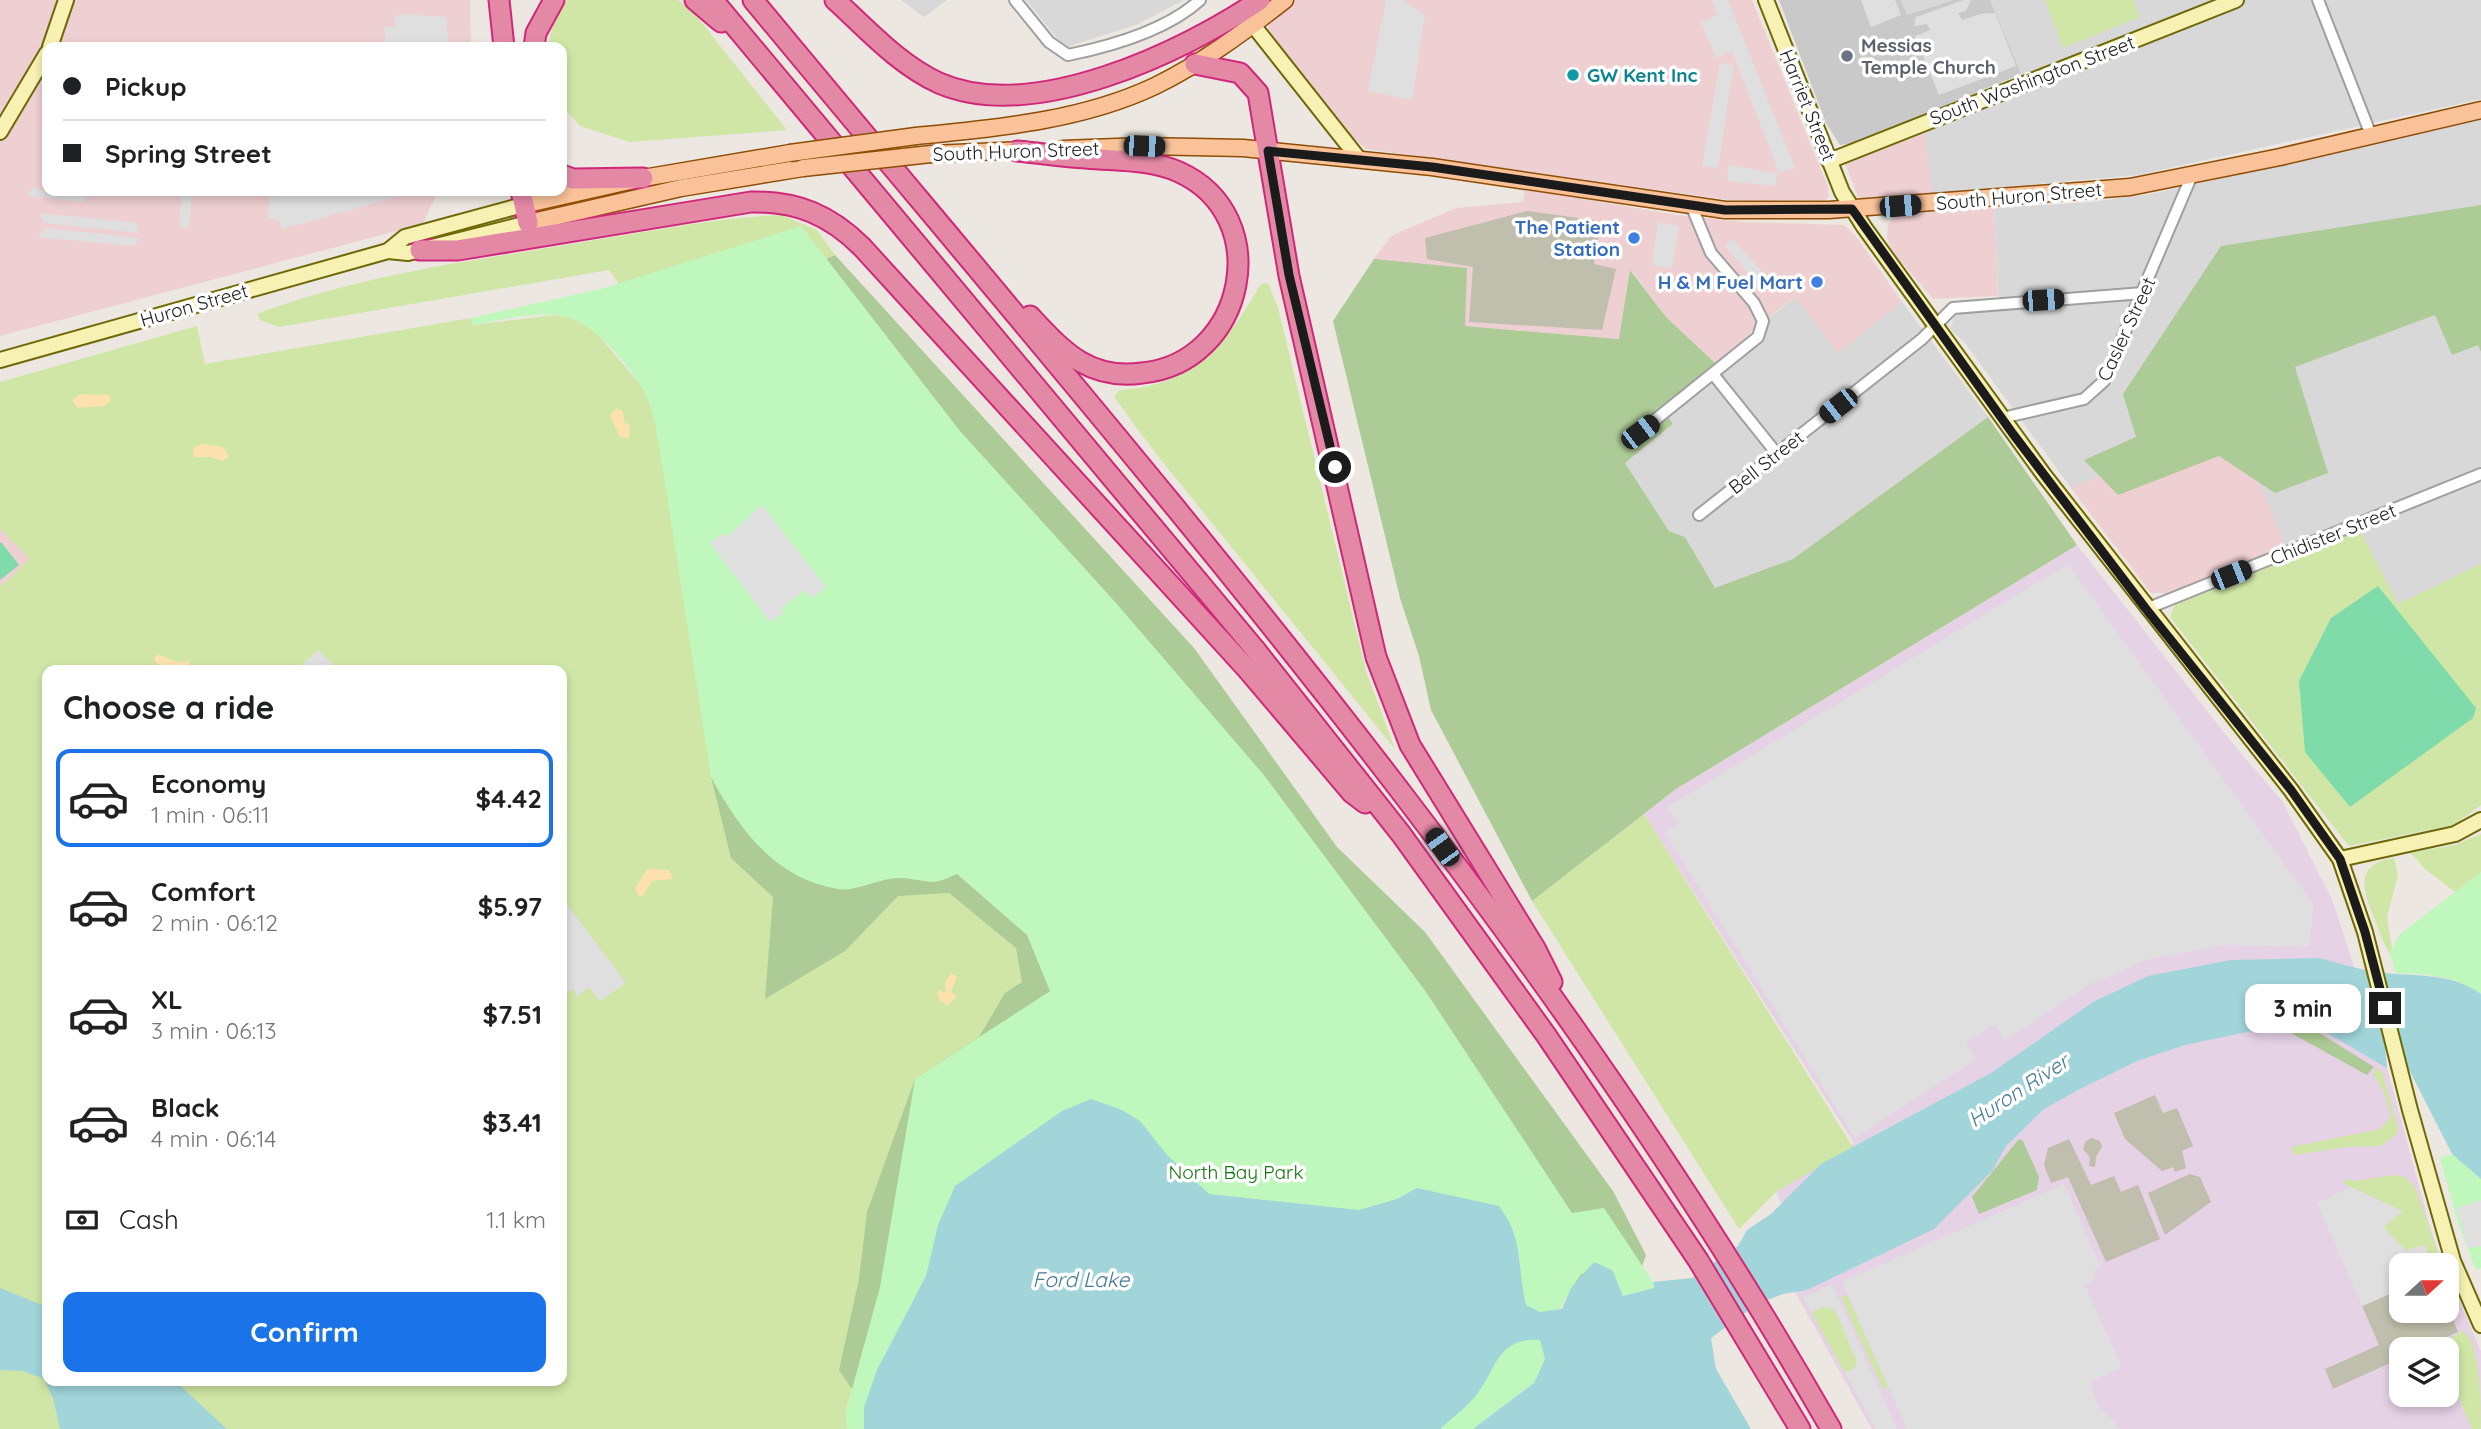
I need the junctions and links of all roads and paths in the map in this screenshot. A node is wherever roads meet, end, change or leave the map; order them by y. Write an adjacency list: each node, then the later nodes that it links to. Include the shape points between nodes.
1 (66, 0): 16 (main road)
2 (499, 0): 17 (highway)
3 (554, 0): 18 (highway)
4 (695, 0): 19 (highway)
5 (713, 0): 19 (highway)
6 (753, 0): 39 (highway)
7 (835, 0): 10 (highway, via 921,74 962,90 1008,94 1059,87 1135,67 1182,47)
8 (1015, 0): 9 (street, via 1049,42 1068,55 1127,39)
9 (1200, 0)
10 (1260, 0)
11 (1285, 0): 15 (main road, South Huron Street)
12 (1766, 0): 28 (main road, Harriet Street)
13 (2236, 0): 28 (main road, South Washington Street)
14 (2318, 0): 24 (street)
15 (1253, 25): 21 (main road, South Huron Street); 27 (main road)
16 (52, 42)
17 (503, 42)
18 (535, 42)
19 (750, 44): 51 (highway, via 1254,648)
20 (42, 61): 23 (main road)
21 (1195, 64): 26 (highway, via 1231,69 1251,81 1262,107); 31 (main road, South Huron Street, bridge, via 1156,86 1065,116)
22 (2481, 110): 24 (main road, South Huron Street)
23 (0, 132)
24 (2371, 135): 29 (main road, South Huron Street)
25 (1017, 150): 26 (main road, South Huron Street, via 1144,146); 35 (main road, South Huron Street, bridge, via 803,168 669,190); 39 (highway, via 1130,160 1181,173 1199,184 1227,218 1236,243 1238,284 1223,323 1193,356 1151,373 1125,375 1082,363)
26 (1268, 151): 27 (main road, South Huron Street); 53 (highway, via 1289,275 1376,657 1410,745 1535,948)
27 (1359, 159): 34 (main road, South Huron Street)
28 (1829, 161): 36 (main road, Harriet Street)
29 (2192, 175): 36 (main road, South Huron Street, via 2130,187); 40 (street, Casler Street)
30 (567, 177): 31 (highway)
31 (643, 178): 33 (main road, South Huron Street)
32 (566, 196): 35 (main road, South Huron Street)
33 (567, 196)
34 (1691, 205): 36 (main road, South Huron Street, via 1776,211); 43 (street, via 1711,253 1754,303 1763,321 1758,337)
35 (524, 206): 37 (main road, South Huron Street); 38 (main road, South Huron Street, via 405,237)
36 (1852, 209): 41 (main road, Harriet Street)
37 (420, 250): 38 (main road, South Huron Street); 51 (highway, via 458,250 751,202 788,203 824,216 862,247 1247,669 1352,793)
38 (388, 251): 42 (main road, Huron Street)
39 (988, 284): 53 (highway, via 1393,780)
40 (2143, 293): 41 (street, Bell Street, via 1968,305 1953,308); 44 (street, Casler Street, via 2098,390 2084,399)
41 (1933, 325): 44 (main road, Harriet Street); 46 (street, Bell Street, via 1922,339)
42 (0, 360)
43 (1713, 374): 45 (street); 46 (street)
44 (2002, 418): 49 (main road, Harriet Street)
45 (1640, 432)
46 (1777, 454): 48 (street, Bell Street)
47 (2481, 474): 49 (street, Chidister Street)
48 (1699, 515)
49 (2146, 609): 52 (main road, Harriet Street, via 2291,790)
50 (2481, 820): 52 (main road, via 2455,834)
51 (1401, 834): 55 (highway, via 1546,1035 1698,1260)
52 (2340, 859): 54 (main road, Harriet Street, via 2365,932 2453,1261)
53 (1574, 1027): 56 (highway, via 1720,1244)
54 (2481, 1325)
55 (1800, 1429)
56 (1831, 1429)

